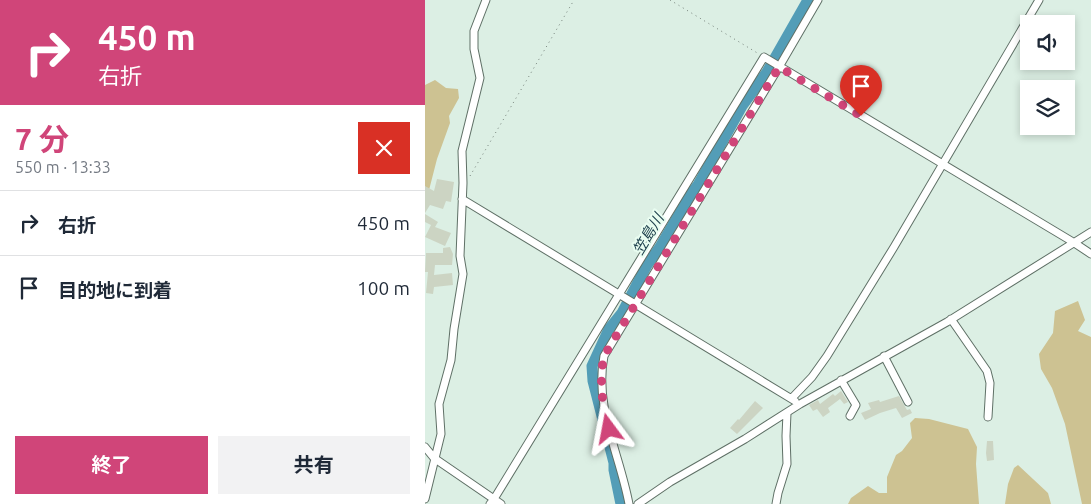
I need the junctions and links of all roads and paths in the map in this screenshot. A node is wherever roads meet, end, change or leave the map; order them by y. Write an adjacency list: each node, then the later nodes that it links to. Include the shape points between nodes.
1 (486, 0): 9 (street, via 473,38 480,78 462,151)
2 (574, 0): 9 (path, via 471,174)
3 (670, 0): 6 (path)
4 (818, 0): 7 (street)
5 (1039, 0): 8 (street)
6 (764, 57): 7 (street); 14 (street)
7 (779, 67): 8 (street); 15 (street)
8 (943, 165): 12 (street); 19 (street, via 827,356)
9 (463, 182): 10 (street)
10 (463, 199): 14 (street); 26 (street, via 460,256 463,274 451,360 440,397 441,434)
11 (1091, 232): 12 (street)
12 (1073, 242): 13 (street); 16 (street)
13 (1091, 254)
14 (620, 295): 15 (street); 29 (street)
15 (635, 303): 19 (street); 31 (street, via 604,356 601,369 605,412)
16 (951, 319): 17 (street); 24 (street, via 987,371 990,383)
17 (884, 356): 18 (street); 20 (street)
18 (841, 380): 21 (street); 23 (street, via 856,405)
19 (792, 398): 21 (street)
20 (908, 402)
21 (800, 404): 22 (street)
22 (787, 412): 27 (street); 34 (street, via 787,464)
23 (849, 416)
24 (988, 417)
25 (425, 447): 26 (street)
26 (434, 458): 28 (street); 29 (street)
27 (649, 496): 32 (street); 33 (street)
28 (425, 499)
29 (492, 502): 30 (street)
30 (501, 504)
31 (629, 504)
32 (638, 504)
33 (652, 504)
34 (776, 504)

